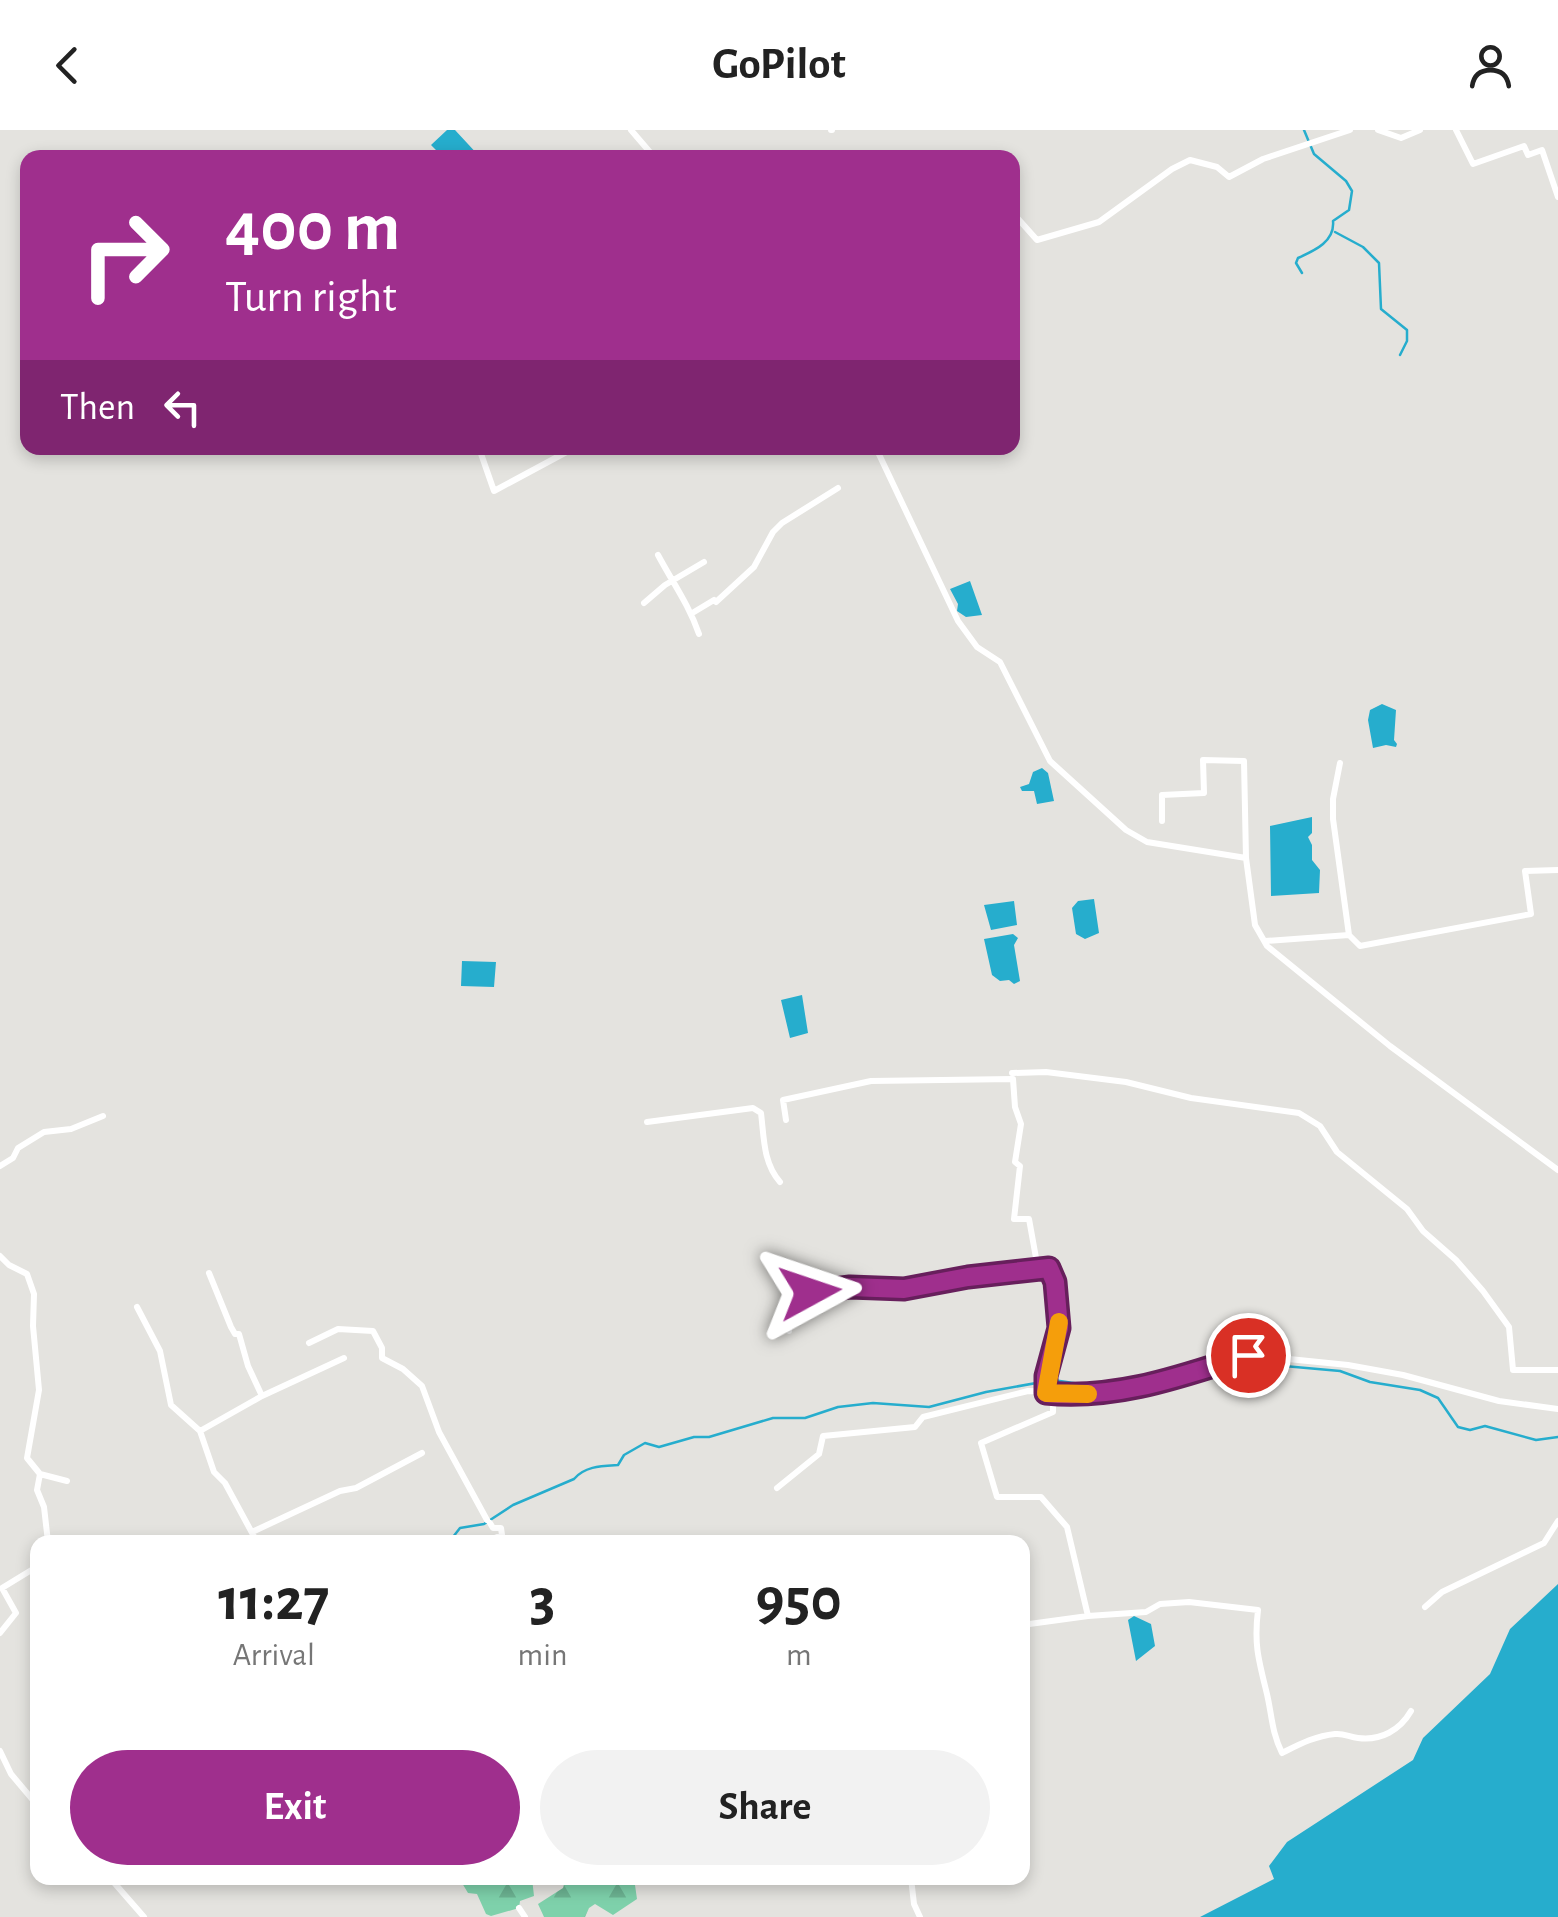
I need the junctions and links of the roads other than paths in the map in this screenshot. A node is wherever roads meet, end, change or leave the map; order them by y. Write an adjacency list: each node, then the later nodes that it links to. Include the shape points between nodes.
1 (632, 130): 6 (street)
2 (1350, 130): 8 (street, via 1229,177 1190,160 1098,222 1037,240)
3 (1378, 130): 4 (street, via 1401,138)
4 (1420, 130)
5 (1456, 130): 7 (street, via 1473,164 1524,146 1528,154 1542,150)
6 (648, 150)
7 (1558, 198)
8 (1020, 221)
9 (481, 455): 10 (street, via 494,491)
10 (561, 455)
11 (879, 455): 21 (street, via 958,620 1000,662 1050,761 1148,842)
12 (838, 488): 17 (street, via 782,523 754,567)
13 (658, 555): 15 (street)
14 (704, 562): 15 (street)
15 (674, 582): 16 (street); 17 (street)
16 (644, 603)
17 (694, 612): 18 (street)
18 (699, 634)
19 (1340, 762): 23 (street, via 1333,819)
20 (1162, 821): 21 (street, via 1162,796 1204,794 1204,760 1244,761)
21 (1246, 858): 24 (street)
22 (1558, 870): 23 (street, via 1526,871 1531,914 1360,946)
23 (1349, 935): 24 (street)
24 (1264, 941): 30 (street, via 1390,1046)
25 (1012, 1073): 39 (street, via 1126,1082 1299,1113 1408,1209 1483,1291 1509,1327 1513,1370)
26 (103, 1116): 29 (street, via 72,1130 44,1132)
27 (786, 1120): 33 (street, via 783,1100 871,1080 1014,1079 1021,1124 1014,1220 1029,1220)
28 (647, 1122): 31 (street, via 753,1108 761,1113 767,1158)
29 (0, 1166)
30 (1558, 1170)
31 (780, 1182)
32 (0, 1256): 45 (street, via 27,1274 34,1294 39,1390 25,1452)
33 (1038, 1269): 36 (street, via 904,1289 793,1294 785,1299); 40 (street, via 1053,1271 1059,1328 1046,1376)
34 (208, 1274): 41 (street)
35 (136, 1307): 43 (street, via 160,1351 171,1405)
36 (789, 1331)
37 (310, 1343): 52 (street, via 338,1329 372,1331 382,1358 422,1386 439,1432)
38 (344, 1358): 41 (street)
39 (1558, 1370)
40 (1049, 1393): 42 (street, via 1140,1389 1248,1355 1348,1365); 47 (street, via 923,1416 914,1426 824,1436 819,1454); 55 (street, via 1053,1412 982,1443 997,1497 1041,1496 1066,1527)
41 (262, 1396): 43 (street)
42 (1558, 1409)
43 (200, 1432): 49 (street, via 214,1472)
44 (422, 1454): 49 (street)
45 (40, 1474): 46 (street); 50 (street)
46 (67, 1481)
47 (777, 1488)
48 (1558, 1521): 54 (street, via 1544,1543)
49 (252, 1532): 51 (street)
50 (47, 1535)
51 (253, 1535)
52 (500, 1535)
53 (30, 1571): 57 (street, via 2,1588 16,1613)
54 (1425, 1606)
55 (1088, 1616): 56 (street); 58 (street, via 1189,1602 1258,1610 1256,1655 1282,1752 1316,1736 1384,1734 1402,1728)
56 (1030, 1624)
57 (0, 1633)
58 (1411, 1711)
59 (0, 1751): 60 (street)
60 (30, 1797)
61 (116, 1885): 64 (street)
62 (913, 1885): 66 (street)
63 (519, 1908): 65 (street)
64 (144, 1917)
65 (525, 1917)
66 (920, 1917)

